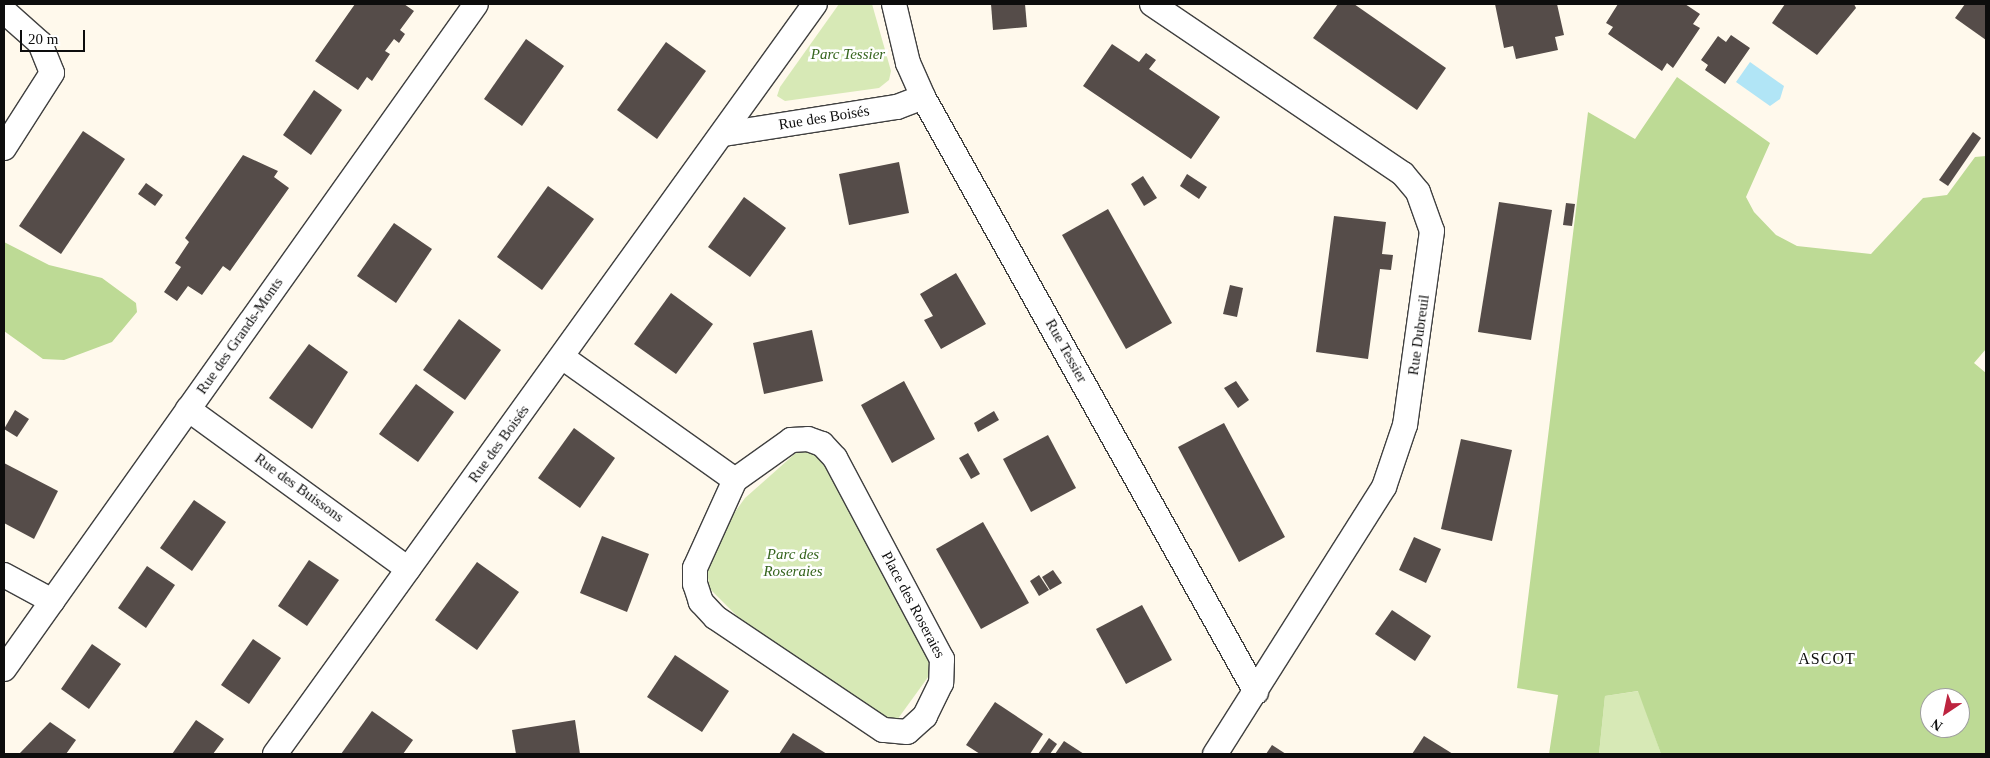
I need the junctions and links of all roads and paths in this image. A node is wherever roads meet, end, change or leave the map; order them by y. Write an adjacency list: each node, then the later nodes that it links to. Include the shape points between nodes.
1 (476, 4): 10 (street, Rue des Grands-Monts)
2 (815, 4): 7 (street, Rue des Boisés)
3 (894, 4): 6 (street, Rue Tessier, via 908,63)
4 (1152, 4): 16 (street, Rue Dubreuil, via 1403,174 1418,192 1432,231 1407,415 1397,455 1362,526)
5 (4, 11): 8 (street, via 40,42 52,73 47,87)
6 (923, 97): 7 (street, Rue des Boisés, via 897,107); 16 (street, Rue Tessier)
7 (724, 134): 9 (street, Rue des Boisés)
8 (4, 148)
9 (562, 357): 11 (street); 12 (street, Rue des Boisés)
10 (188, 409): 12 (street, Rue des Buissons); 14 (street, Rue des Grands-Monts)
11 (735, 480): 11 (street, Place des Roseraies, via 696,568 695,584 706,609 883,730 902,732 919,724 941,684 942,659 835,458 819,442 791,440)
12 (408, 569): 17 (street, Rue des Boisés)
13 (4, 575): 14 (street)
14 (52, 601): 15 (street, Rue des Grands-Monts)
15 (4, 669)
16 (1256, 692): 18 (street, Rue Dubreuil)
17 (276, 754)
18 (1215, 754)

